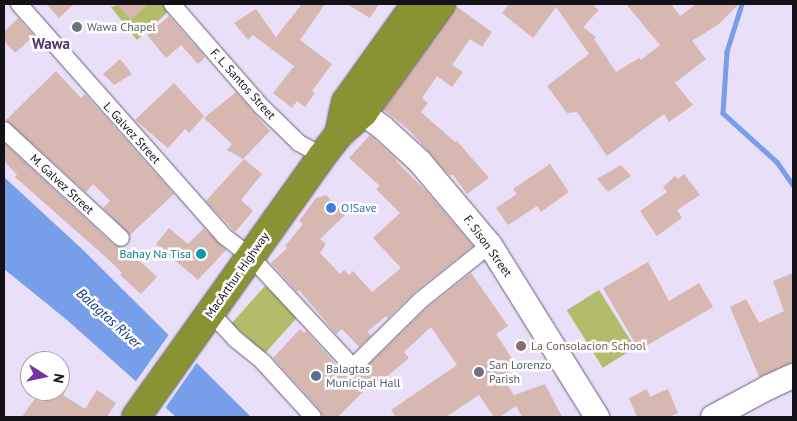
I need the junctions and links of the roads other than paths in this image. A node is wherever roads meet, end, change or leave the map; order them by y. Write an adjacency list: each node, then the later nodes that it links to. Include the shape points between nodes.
1 (19, 4): 10 (street, L. Galvez Street, via 224,236)
2 (172, 4): 7 (street, F. L. Santos Street, via 261,106 299,143)
3 (416, 4): 5 (highway, MacArthur Highway)
4 (441, 4): 5 (highway, MacArthur Highway, via 404,53)
5 (355, 107): 7 (highway, MacArthur Highway); 9 (street, F. Sison Street, via 420,162)
6 (4, 130): 8 (street, M. Galvez Street)
7 (322, 156): 10 (highway, MacArthur Highway)
8 (121, 238)
9 (490, 245): 10 (street, L. Galvez Street, via 421,300 353,367); 15 (street, F. Sison Street)
10 (250, 256): 11 (highway, MacArthur Highway)
11 (206, 319): 13 (highway, MacArthur Highway); 14 (street, via 263,362)
12 (793, 376): 16 (street)
13 (136, 417)
14 (313, 417)
15 (597, 417)
16 (713, 417)

